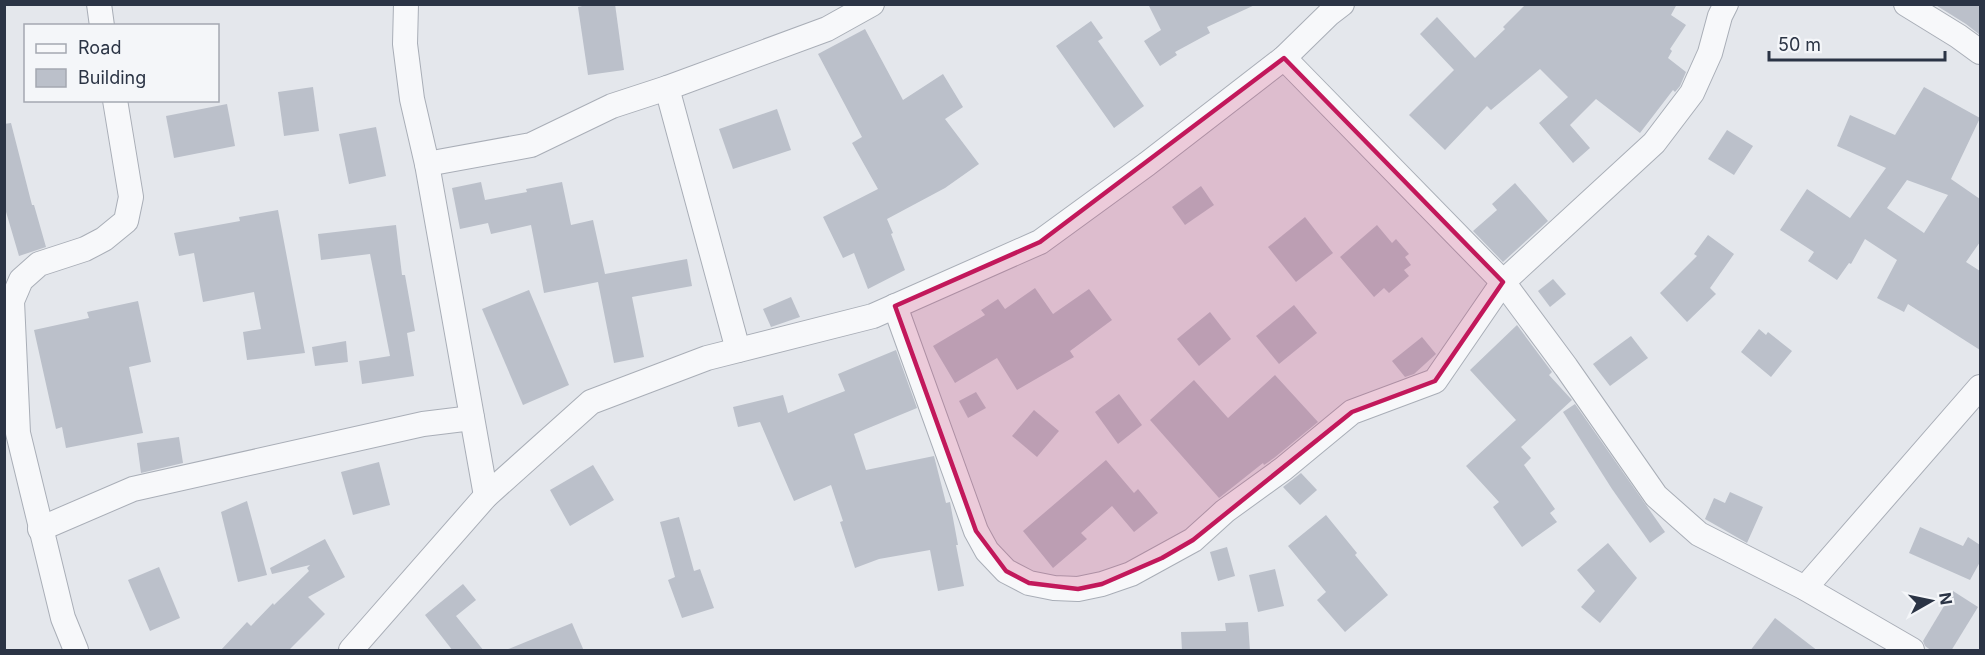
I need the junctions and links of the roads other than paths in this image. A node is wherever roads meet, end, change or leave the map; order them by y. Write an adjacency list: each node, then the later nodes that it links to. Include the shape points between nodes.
1 (99, 4): 7 (street)
2 (406, 4): 12 (street, via 405,44 412,99)
3 (872, 4): 10 (street, via 827,29)
4 (1342, 4): 9 (street)
5 (1726, 4): 13 (street, via 1692,93 1654,143)
6 (1906, 4): 8 (street)
7 (102, 24)
8 (1980, 52)
9 (1284, 58): 13 (street); 15 (street, via 1040,242)
10 (668, 88): 12 (street, via 612,106 531,145); 16 (street)
11 (115, 102): 14 (street, via 131,197 126,221 85,249 39,264 21,280)
12 (427, 164): 18 (street)
13 (1503, 282): 15 (street, via 1435,381 1352,412 1193,540 1131,574 1078,589 1029,583 1006,571 987,551 976,531); 22 (street, via 1656,496 1699,534)
14 (8, 301): 19 (street)
15 (895, 306): 16 (street, via 873,316)
16 (738, 350): 20 (street, via 591,402)
17 (1980, 387): 22 (street)
18 (472, 418): 20 (street); 21 (street, via 412,426 133,489)
19 (11, 435): 21 (street)
20 (486, 496): 24 (street)
21 (40, 529): 23 (street, via 63,618)
22 (1805, 588): 25 (street)
23 (76, 651)
24 (351, 651)
25 (1912, 651)

